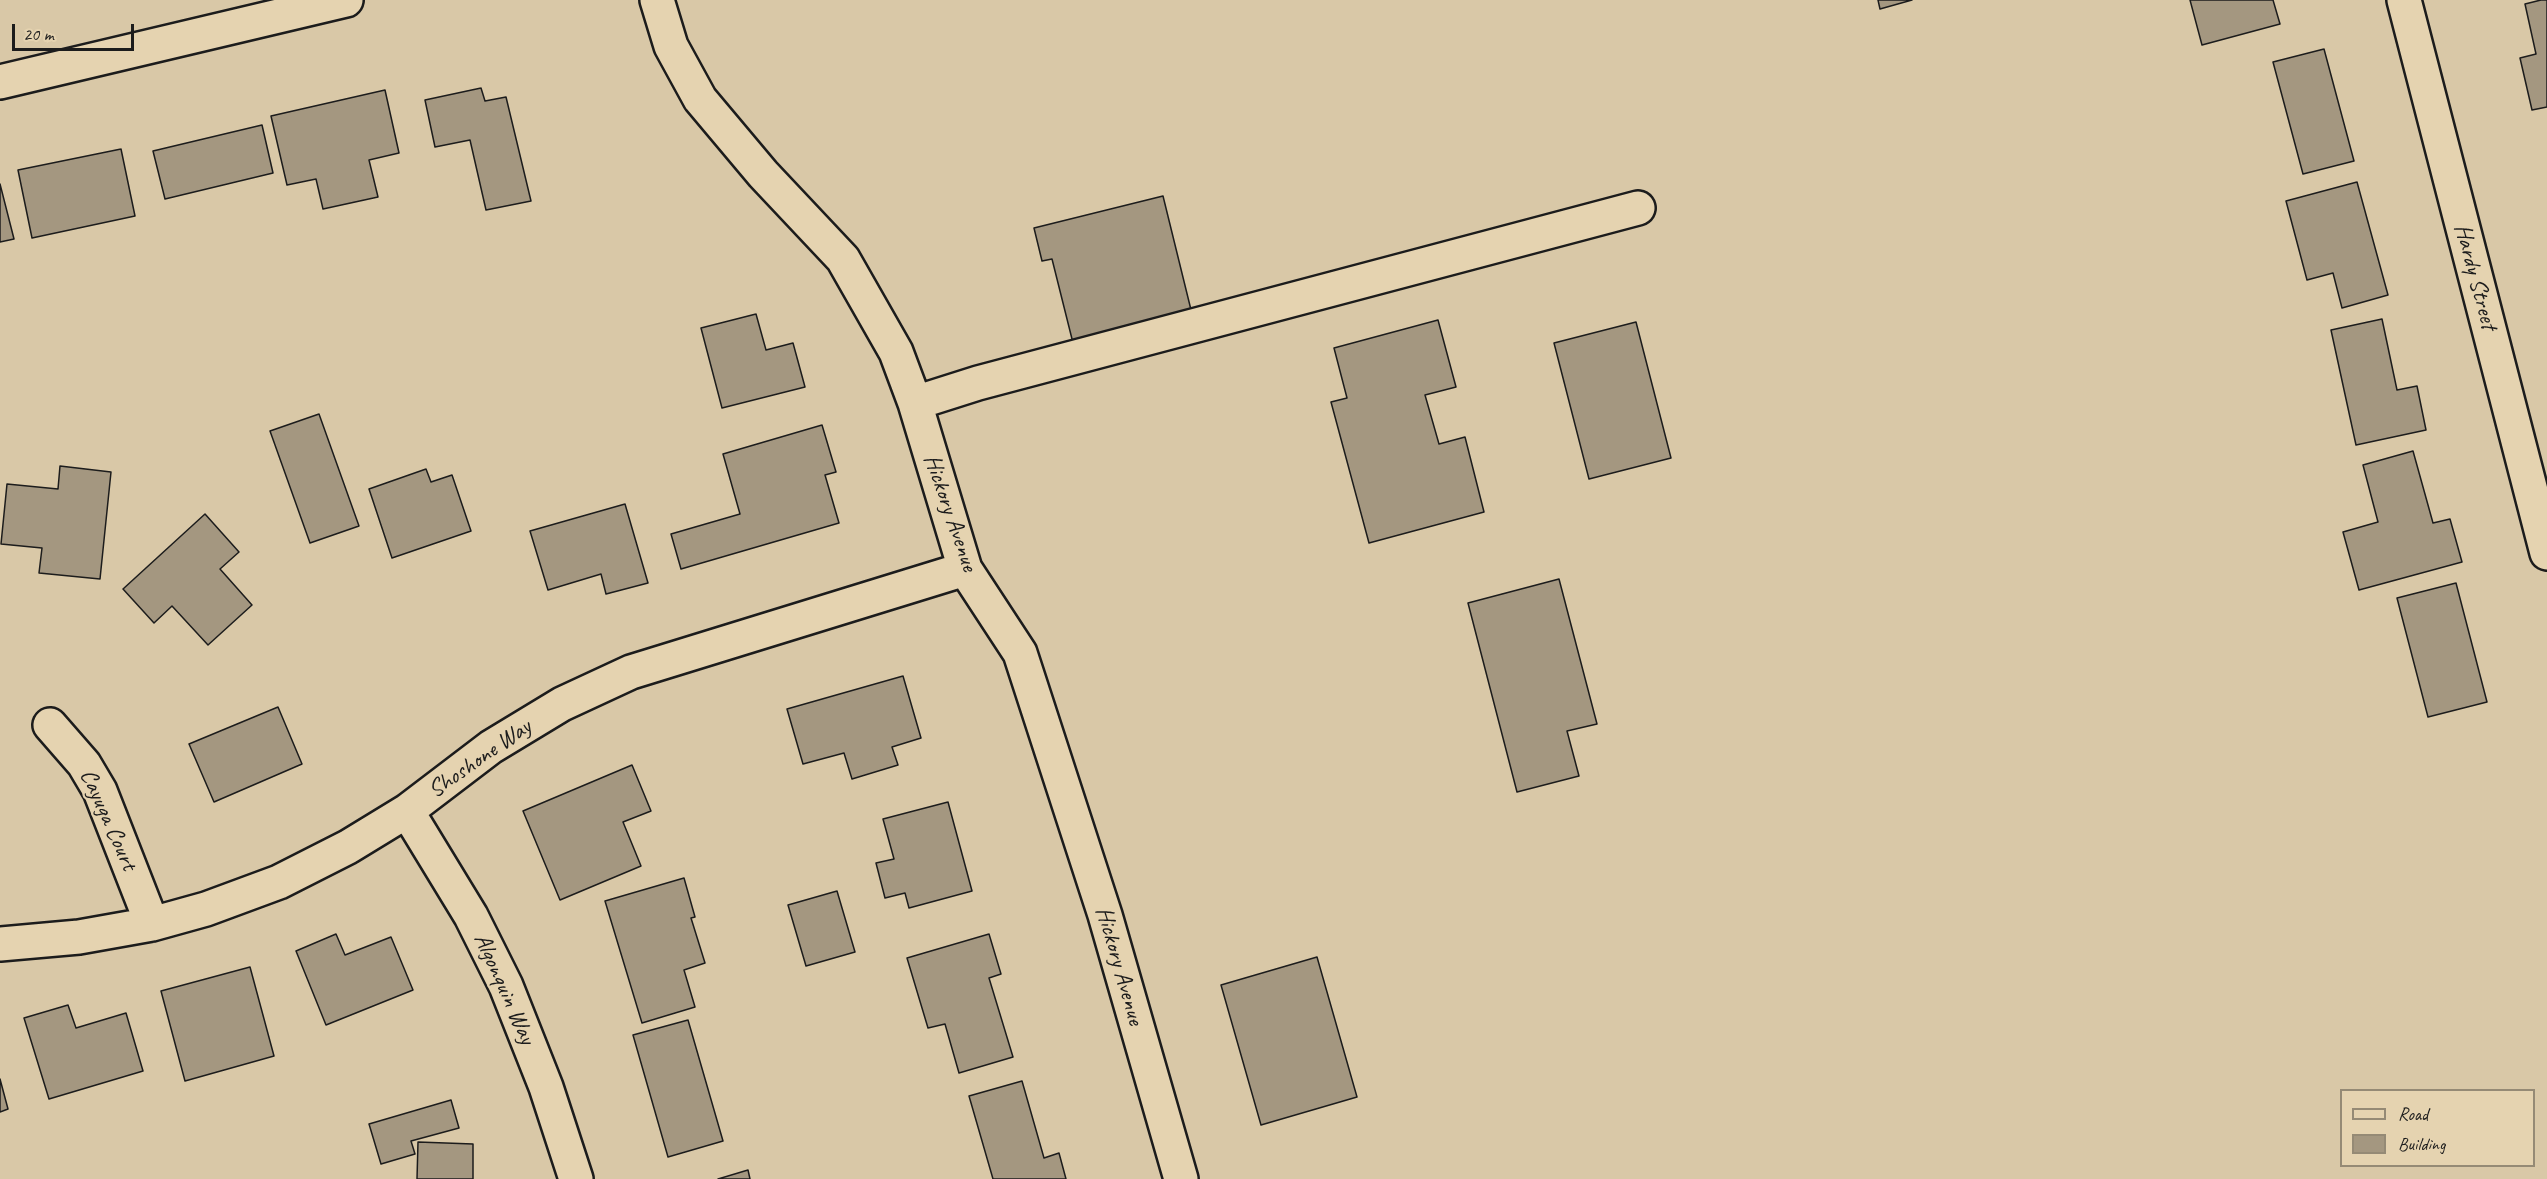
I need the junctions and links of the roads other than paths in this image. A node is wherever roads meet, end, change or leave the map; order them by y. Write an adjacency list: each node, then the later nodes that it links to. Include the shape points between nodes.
1 (346, 0): 4 (street)
2 (657, 0): 6 (street, Hickory Avenue, via 671,46 700,99 763,174 843,259 896,352)
3 (2404, 0): 7 (street, Hardy Street)
4 (0, 82)
5 (1638, 208): 6 (street)
6 (915, 403): 8 (street, Hickory Avenue)
7 (2547, 554)
8 (965, 569): 10 (street, Shoshone Way, via 631,672 562,704 491,747); 14 (street, Hickory Avenue, via 1020,653 1105,915)
9 (50, 725): 11 (street, Cayuga Court, via 84,764 100,790)
10 (407, 811): 11 (street, Shoshone Way, via 279,882); 13 (street, Algonquin Way, via 471,916 506,986 546,1087)
11 (152, 924): 12 (street, Shoshone Way, via 79,937)
12 (0, 944)
13 (576, 1179)
14 (1181, 1179)

